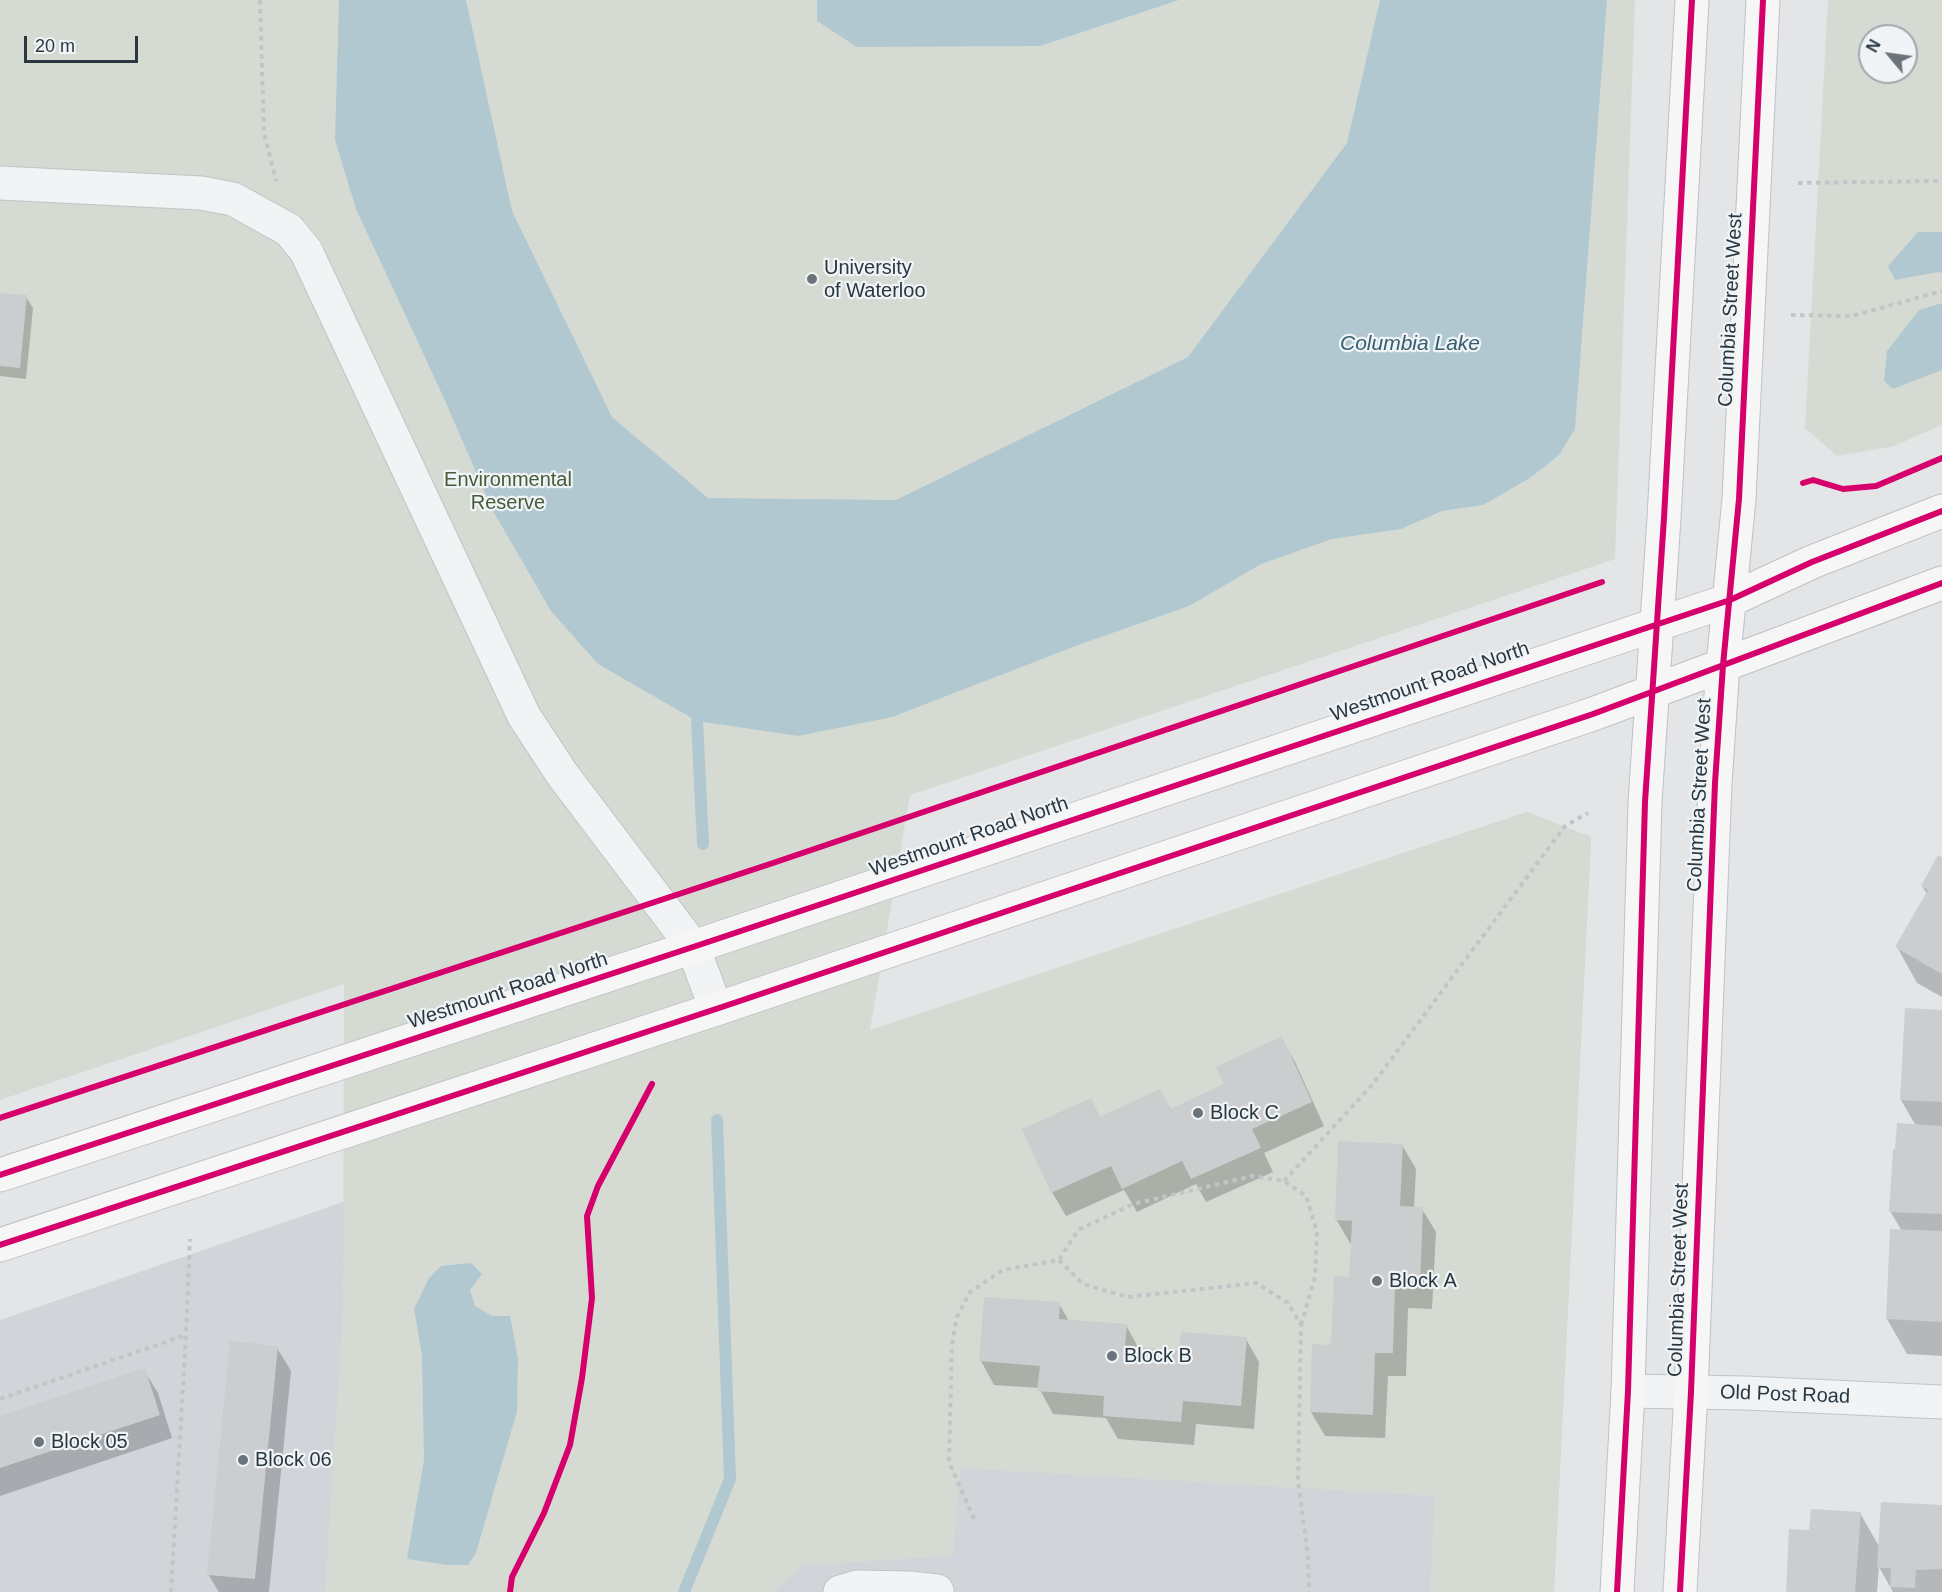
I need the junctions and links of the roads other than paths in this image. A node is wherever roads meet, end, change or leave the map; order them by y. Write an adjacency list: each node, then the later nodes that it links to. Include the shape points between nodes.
1 (1692, 0): 7 (main road)
2 (1763, 0): 6 (main road, Columbia Street West, via 1739,499)
3 (0, 183): 10 (street, via 201,193 233,199 288,230 306,251 524,716 562,774)
4 (1942, 511): 6 (main road, Westmount Road North, via 1812,562)
5 (1942, 583): 8 (main road)
6 (1730, 600): 7 (main road, Westmount Road North); 8 (main road, Columbia Street West)
7 (1656, 624): 9 (main road); 10 (main road, Westmount Road North)
8 (1723, 665): 9 (main road); 15 (main road, Columbia Street West)
9 (1654, 691): 11 (main road); 14 (main road, via 1645,802)
10 (693, 947): 11 (street); 12 (main road, Westmount Road North)
11 (716, 1009): 13 (main road)
12 (0, 1175)
13 (0, 1245)
14 (1628, 1391): 15 (street, Old Post Road); 19 (main road)
15 (1691, 1392): 16 (street, Old Post Road); 20 (main road, Columbia Street West)
16 (1942, 1402)
17 (938, 1591): 18 (street, via 857,1587)
18 (840, 1592)
19 (1617, 1592)
20 (1680, 1592)

